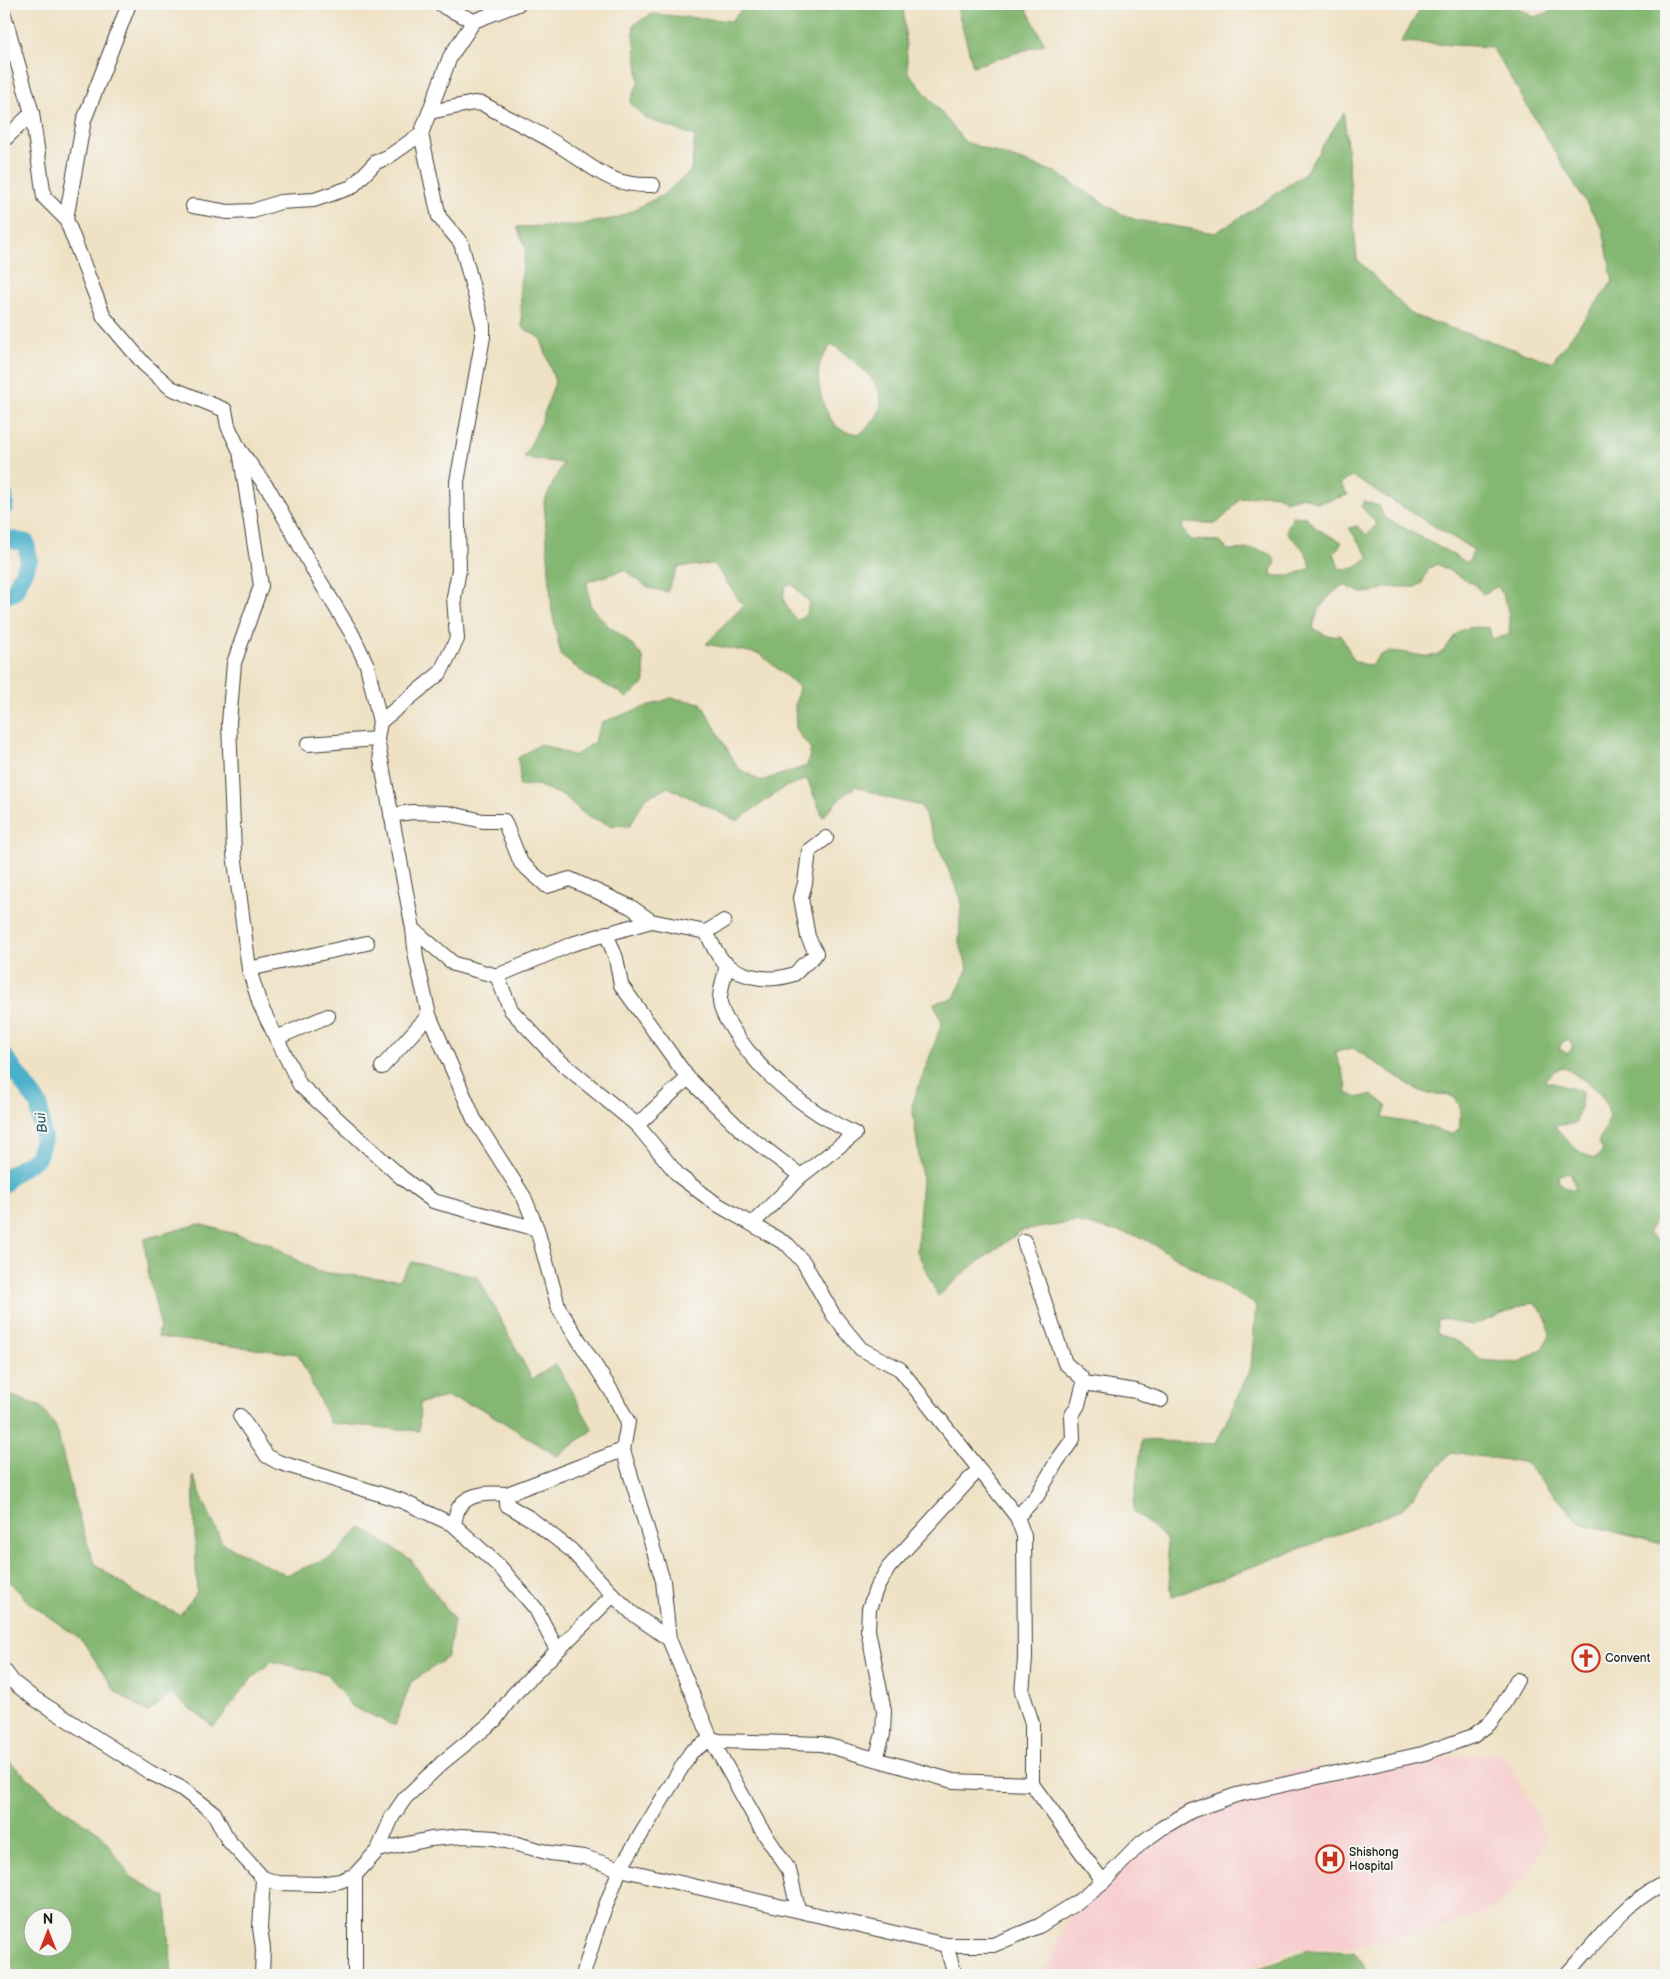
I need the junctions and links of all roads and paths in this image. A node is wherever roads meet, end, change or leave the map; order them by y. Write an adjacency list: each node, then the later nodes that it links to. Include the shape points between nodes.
1 (129, 4): 12 (street, via 84,120)
2 (442, 4): 5 (street)
3 (518, 4): 5 (street)
4 (4, 15): 7 (street)
5 (474, 21): 6 (street, via 450,58)
6 (430, 112): 8 (street); 10 (street, via 483,104 557,144 602,175 619,183)
7 (32, 113): 9 (street); 12 (street, via 44,197)
8 (421, 134): 11 (street, via 376,162 352,187 314,200 280,202 253,211 228,212); 14 (street, via 439,217 461,243 483,337 457,482 459,570 454,597 457,639 440,674)
9 (4, 140)
10 (653, 185)
11 (193, 206)
12 (66, 219): 13 (street, via 104,317 144,364 171,388 225,410 228,426)
13 (240, 449): 14 (street, via 271,492 351,632 367,665); 26 (street, via 261,586 234,663 229,723 234,854)
14 (380, 722): 15 (street)
15 (377, 740): 16 (street); 17 (street)
16 (308, 744)
17 (391, 815): 19 (street, via 447,813 483,821 504,821 521,863 547,886 570,879 631,906); 21 (street)
18 (826, 838): 25 (street, via 809,851 800,898 808,937 816,953 811,961 794,974 769,980 748,975)
19 (651, 922): 22 (street); 23 (street)
20 (724, 922): 22 (street)
21 (413, 928): 27 (street, via 454,964); 28 (street)
22 (706, 932): 25 (street)
23 (606, 933): 27 (street); 32 (street, via 616,958 621,985)
24 (367, 943): 26 (street)
25 (727, 964): 34 (street, via 720,1002 725,1018 744,1047 803,1104 855,1134)
26 (249, 969): 30 (street, via 260,1005)
27 (497, 976): 33 (street, via 511,1010 556,1058)
28 (429, 1015): 31 (street); 36 (street, via 474,1119 524,1197)
29 (328, 1016): 30 (street)
30 (276, 1038): 36 (street, via 300,1085 433,1201)
31 (382, 1067)
32 (688, 1078): 33 (street); 34 (street, via 743,1132)
33 (638, 1124): 35 (street, via 679,1176)
34 (801, 1176): 35 (street)
35 (752, 1224): 42 (street, via 788,1245 804,1263 834,1316 861,1349 900,1369)
36 (537, 1229): 41 (street, via 559,1309 628,1422)
37 (1024, 1242): 38 (street, via 1065,1363)
38 (1084, 1383): 39 (street, via 1136,1391); 44 (street, via 1072,1415 1074,1439 1037,1496)
39 (1161, 1400)
40 (240, 1416): 45 (street, via 267,1456 278,1462 402,1501)
41 (623, 1450): 43 (street); 47 (street, via 663,1581)
42 (978, 1470): 44 (street); 52 (street, via 889,1567 876,1589 869,1609 868,1630 884,1711 883,1734)
43 (507, 1494): 45 (street, via 488,1492 472,1497 459,1508); 46 (street, via 507,1505 571,1550)
44 (1017, 1518): 53 (street, via 1024,1536 1025,1659 1022,1692 1032,1723)
45 (454, 1525): 48 (street, via 500,1567 536,1609)
46 (613, 1595): 47 (street, via 632,1613); 48 (street)
47 (669, 1638): 51 (street)
48 (557, 1650): 54 (street, via 513,1695 495,1720 405,1798 392,1817)
49 (4, 1670): 57 (street, via 32,1697 143,1768 182,1788 214,1813 228,1840)
50 (1517, 1680): 58 (street, via 1490,1724 1473,1736 1422,1754 1236,1795 1191,1811 1141,1843)
51 (711, 1739): 52 (street, via 822,1744); 55 (street, via 691,1752); 60 (street, via 789,1870)
52 (876, 1759): 53 (street, via 953,1781)
53 (1032, 1784): 58 (street)
54 (378, 1850): 55 (street, via 431,1839 462,1836 495,1838 550,1853 584,1857); 56 (street)
55 (620, 1869): 60 (street); 64 (street)
56 (354, 1875): 57 (street, via 320,1884 278,1883); 63 (street)
57 (263, 1878): 62 (street)
58 (1103, 1882): 61 (street, via 1032,1929 992,1945)
59 (1666, 1883): 66 (street, via 1653,1888 1624,1912)
60 (798, 1909): 61 (street)
61 (946, 1945): 65 (street)
62 (262, 1975)
63 (355, 1975)
64 (583, 1975)
65 (955, 1975)
66 (1566, 1975)

